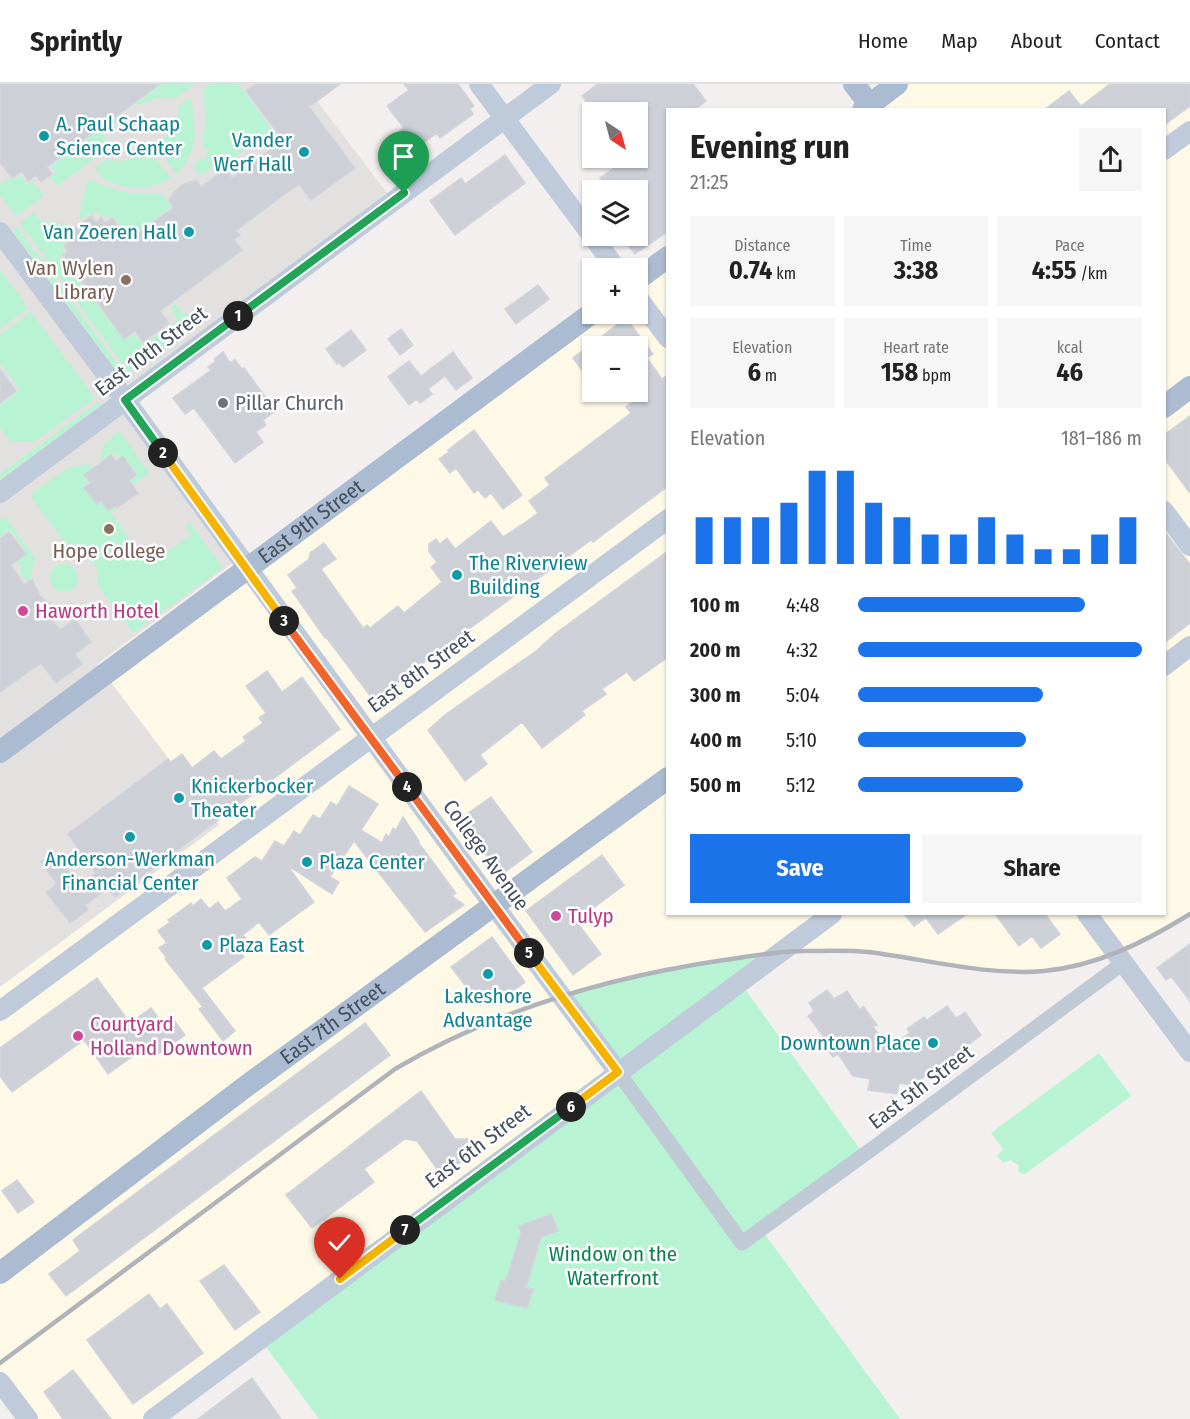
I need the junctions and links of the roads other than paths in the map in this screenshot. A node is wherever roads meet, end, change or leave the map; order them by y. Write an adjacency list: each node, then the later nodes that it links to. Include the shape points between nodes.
1 (479, 84): 6 (street)
2 (551, 84): 6 (street, East 10th Street)
3 (854, 84): 5 (main road)
4 (897, 84): 5 (main road)
5 (868, 108)
6 (504, 119): 10 (street); 17 (street, East 10th Street)
7 (1190, 131): 8 (street)
8 (1166, 149)
9 (0, 232): 17 (street, College Avenue)
10 (608, 258)
11 (666, 258): 12 (main road)
12 (648, 272)
13 (648, 311): 15 (street)
14 (582, 320): 23 (main road, East 9th Street)
15 (666, 335)
16 (1190, 387): 18 (main road)
17 (125, 400): 19 (street, East 10th Street); 23 (street, College Avenue)
18 (1166, 405)
19 (0, 493)
20 (1166, 514): 22 (street)
21 (666, 520): 26 (street, East 8th Street)
22 (1190, 546)
23 (246, 569): 26 (street, College Avenue); 27 (main road, East 9th Street)
24 (1190, 646): 25 (street)
25 (1166, 664)
26 (370, 737): 29 (street, College Avenue); 33 (street, East 8th Street)
27 (0, 752)
28 (666, 779): 29 (main road, East 7th Street)
29 (494, 905): 35 (street, College Avenue); 37 (main road, East 7th Street)
30 (831, 915): 35 (street, East 6th Street)
31 (1088, 915): 32 (street)
32 (1123, 963): 34 (street); 36 (street, East 5th Street)
33 (0, 1011)
34 (1190, 1052)
35 (618, 1072): 36 (street, College Avenue); 40 (street, East 6th Street)
36 (742, 1243)
37 (0, 1273)
38 (0, 1382): 39 (street)
39 (28, 1419)
40 (153, 1419)

